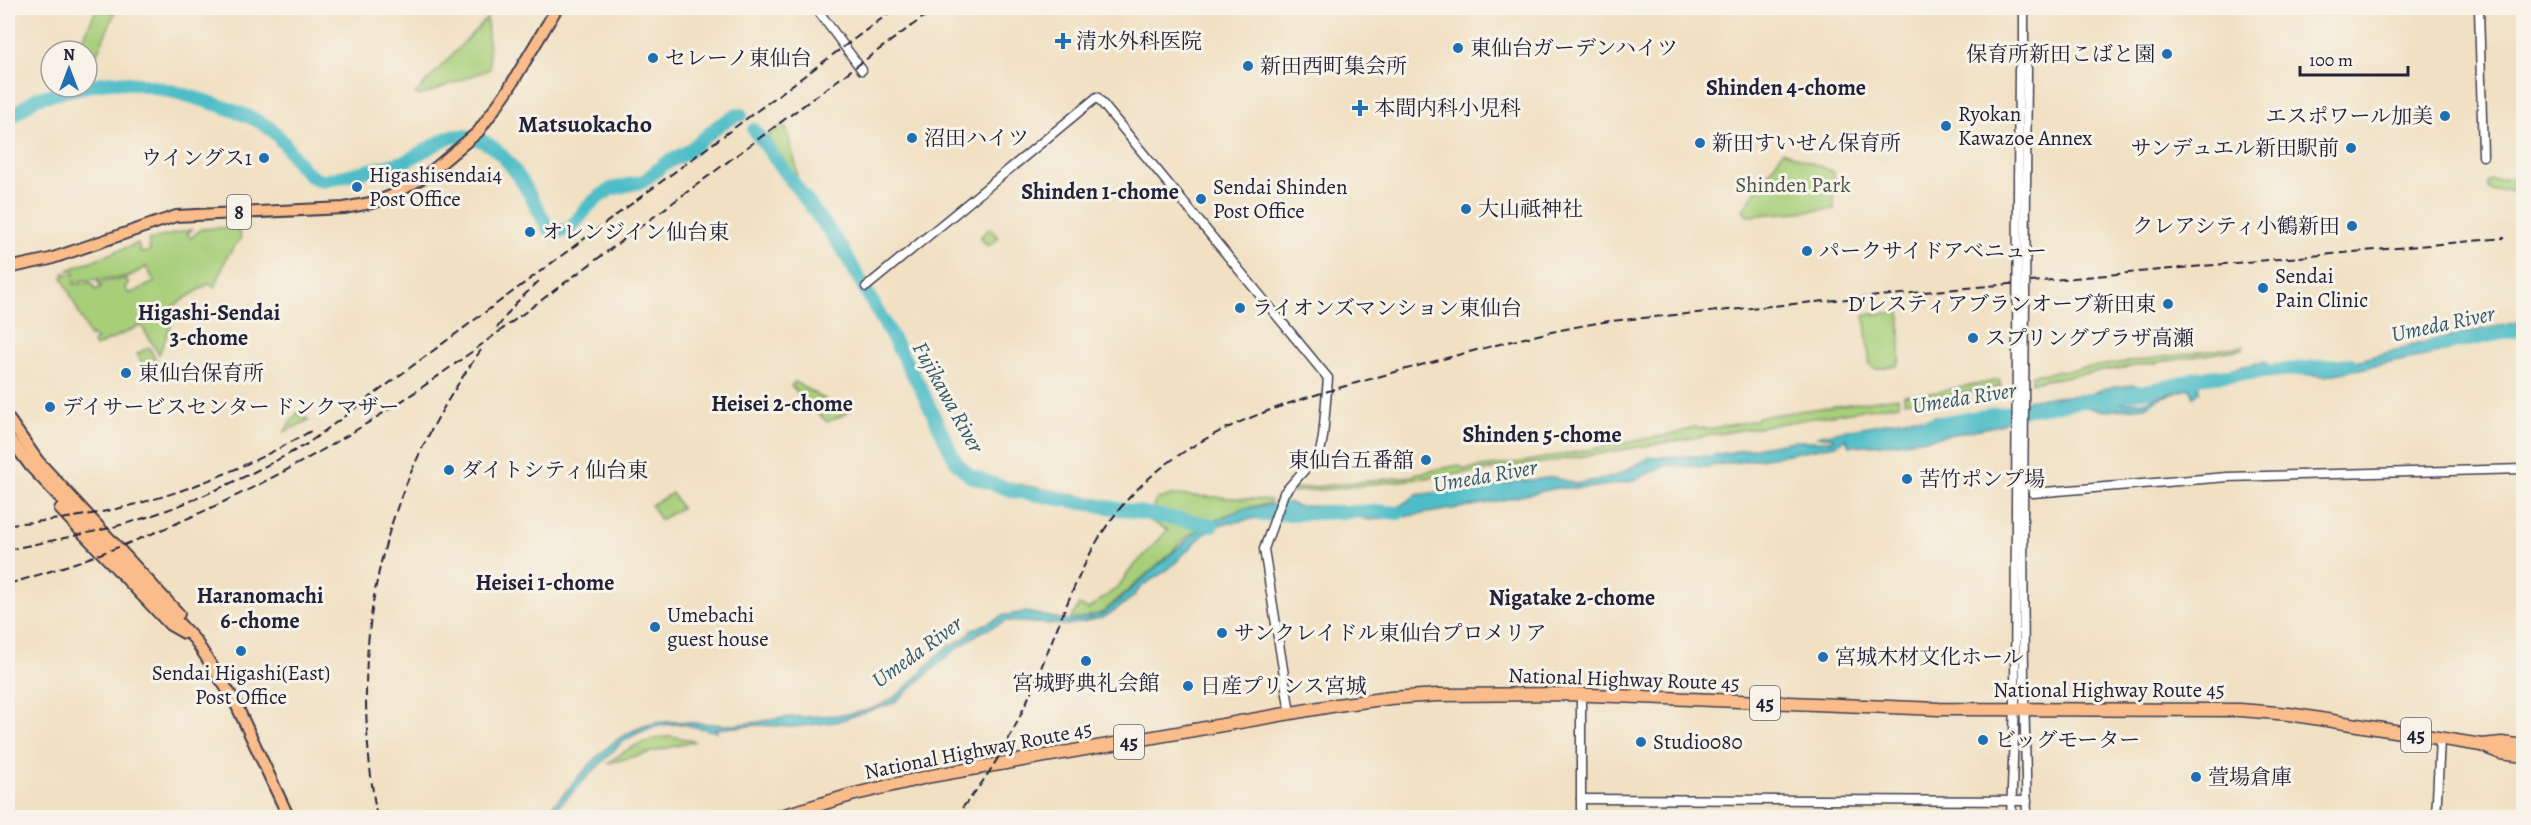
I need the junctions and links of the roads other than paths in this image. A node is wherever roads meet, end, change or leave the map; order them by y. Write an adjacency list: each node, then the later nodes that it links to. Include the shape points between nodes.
1 (557, 8): 7 (main road, 8, via 478,132 412,185 376,202 344,208 176,216 50,259)
2 (816, 8): 5 (street)
3 (2024, 8): 16 (street, bridge, via 2024,57 2019,69)
4 (2479, 8): 6 (street)
5 (862, 70)
6 (2483, 156)
7 (8, 268)
8 (866, 287): 17 (street, via 1096,98 1328,378 1320,452 1281,498 1265,546)
9 (8, 418): 14 (main road, via 46,470 176,609)
10 (8, 436): 14 (main road, via 31,467)
11 (8, 447): 14 (main road, via 26,472 170,625)
12 (2523, 469): 13 (street, via 2227,477)
13 (2033, 493)
14 (195, 640): 25 (main road, via 234,700)
15 (1581, 695): 16 (highway, National Highway Route 45 / 45, via 1865,708); 17 (highway, National Highway Route 45 / 45, via 1438,695); 22 (street)
16 (2020, 709): 18 (highway, National Highway Route 45 / 45, via 2240,710 2289,714); 23 (street); 24 (street)
17 (1290, 713): 26 (highway, National Highway Route 45 / 45, via 910,780)
18 (2440, 739): 19 (highway, National Highway Route 45 / 45); 30 (street)
19 (2481, 745): 20 (highway, National Highway Route 45 / 45, via 2502,742); 21 (highway, National Highway Route 45 / 45)
20 (2523, 746)
21 (2523, 756)
22 (1581, 799): 23 (street); 27 (street)
23 (2011, 801): 24 (street); 28 (street)
24 (2027, 801): 29 (street)
25 (289, 818)
26 (775, 818)
27 (1581, 818)
28 (2011, 818)
29 (2027, 818)
30 (2436, 818)

